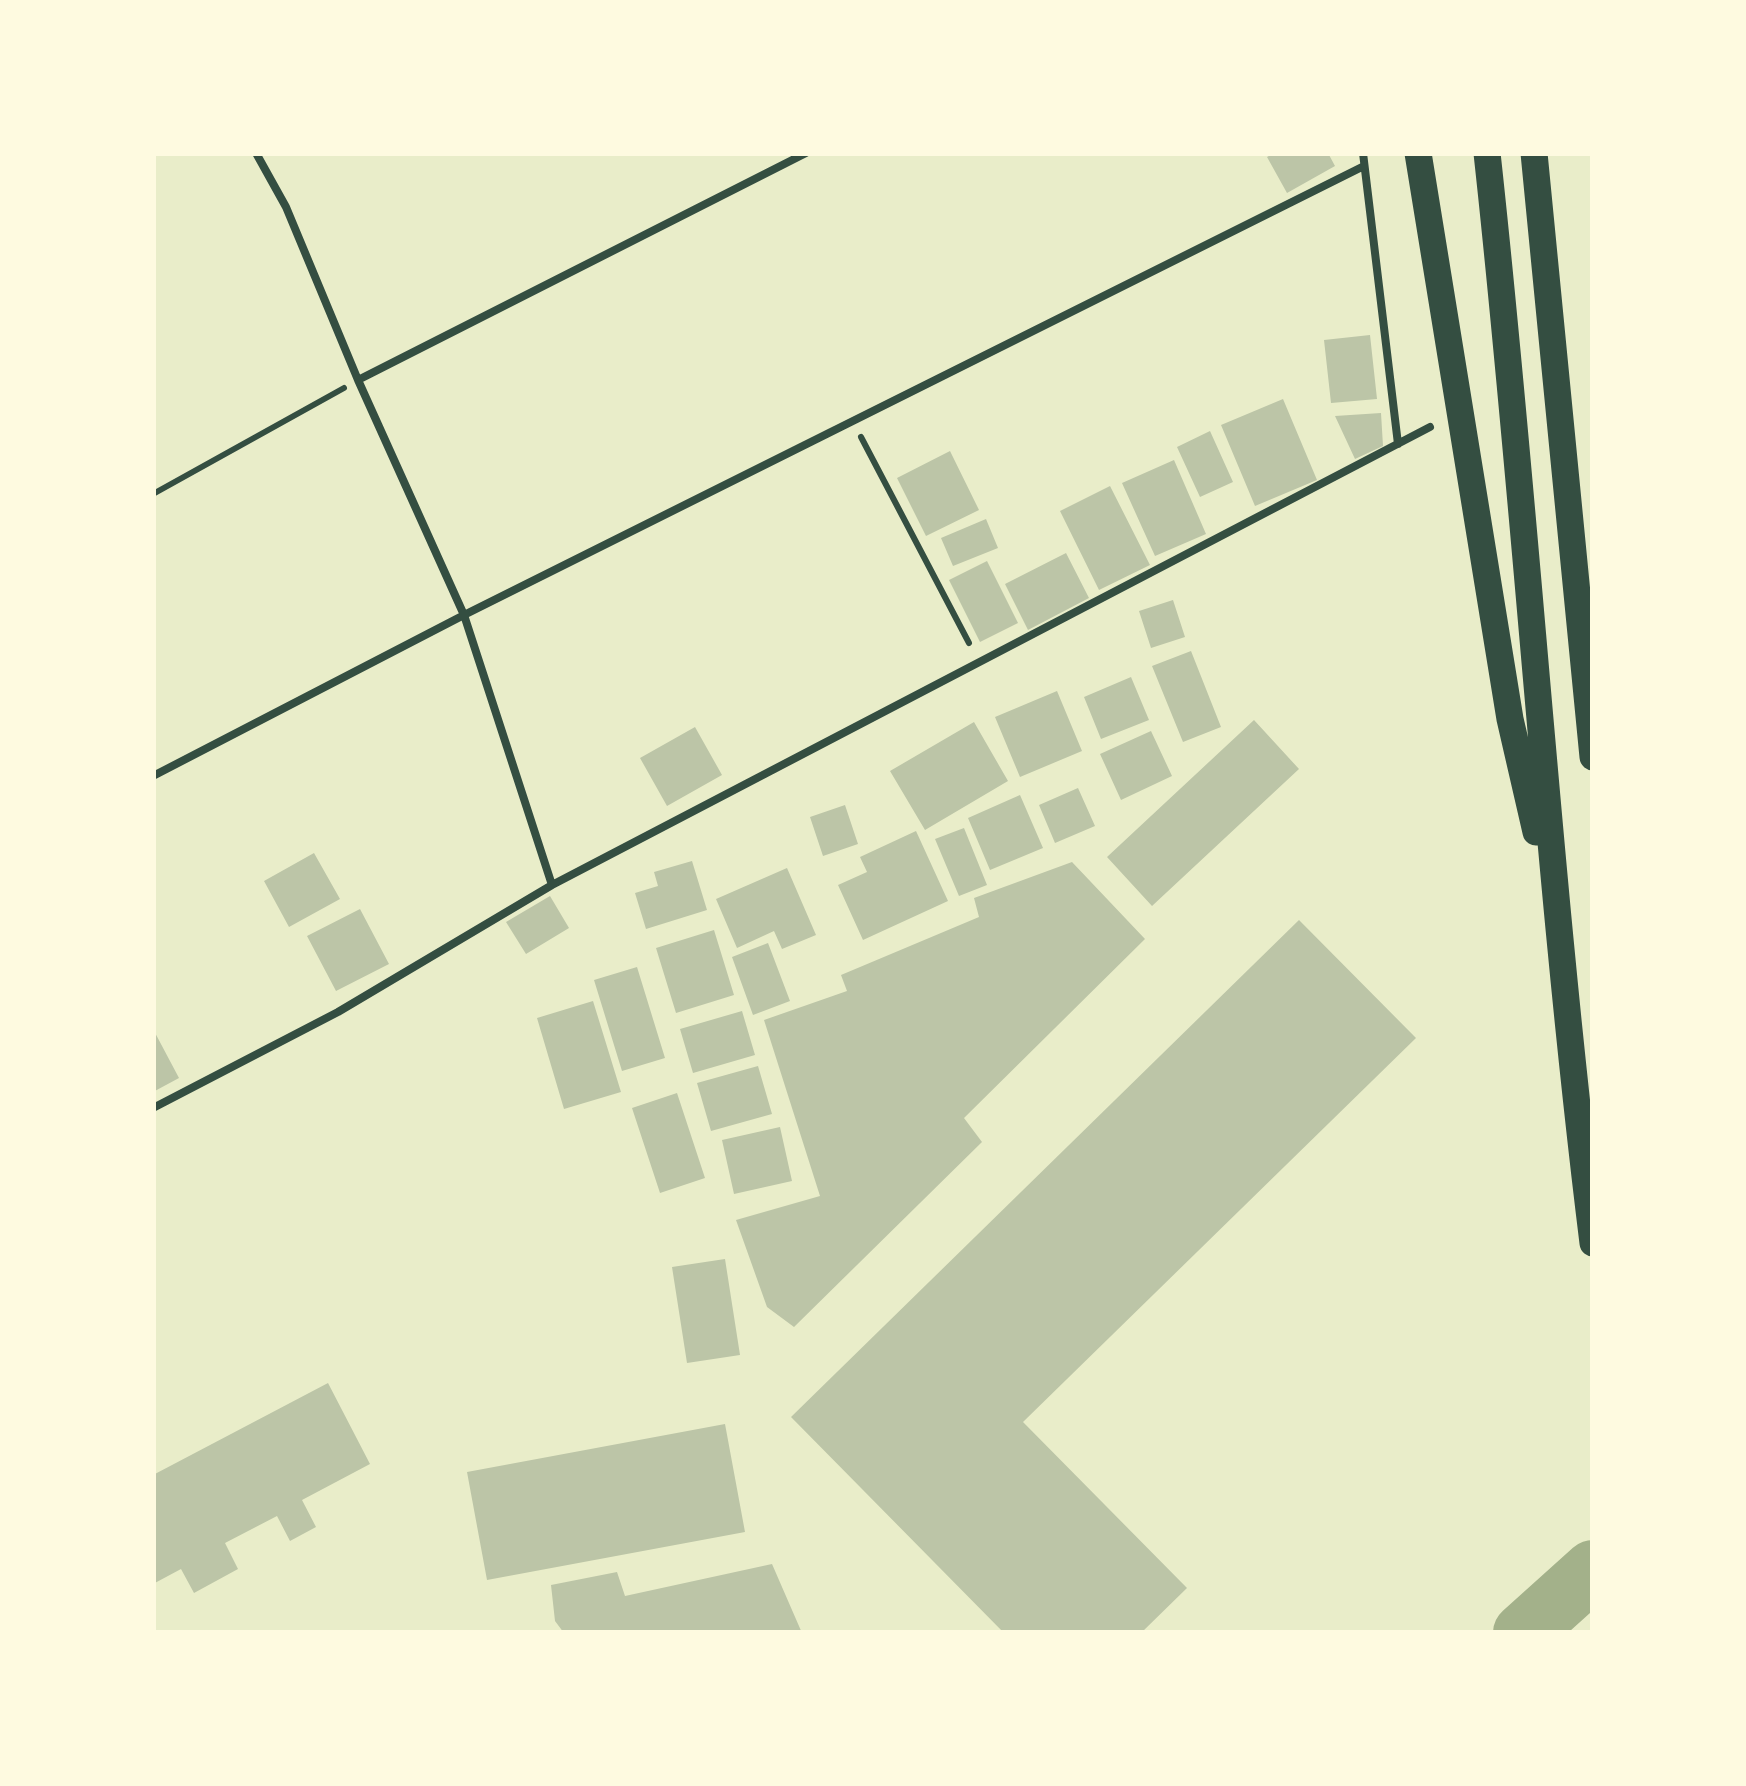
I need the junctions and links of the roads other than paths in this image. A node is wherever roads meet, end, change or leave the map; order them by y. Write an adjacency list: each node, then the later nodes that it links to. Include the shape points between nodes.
1 (256, 153): 8 (lane)
2 (806, 153): 8 (lane)
3 (1363, 153): 7 (lane)
4 (1418, 153): 15 (highway, via 1510,719)
5 (1487, 153): 15 (highway)
6 (1534, 153): 12 (highway)
7 (1364, 166): 10 (lane); 11 (lane)
8 (358, 380): 11 (lane)
9 (1430, 427): 10 (lane)
10 (1398, 443): 14 (lane)
11 (464, 615): 13 (lane); 14 (lane)
12 (1593, 757)
13 (153, 776)
14 (552, 885): 16 (lane, via 338,1012)
15 (1558, 930): 17 (highway)
16 (153, 1108)
17 (1592, 1233)

